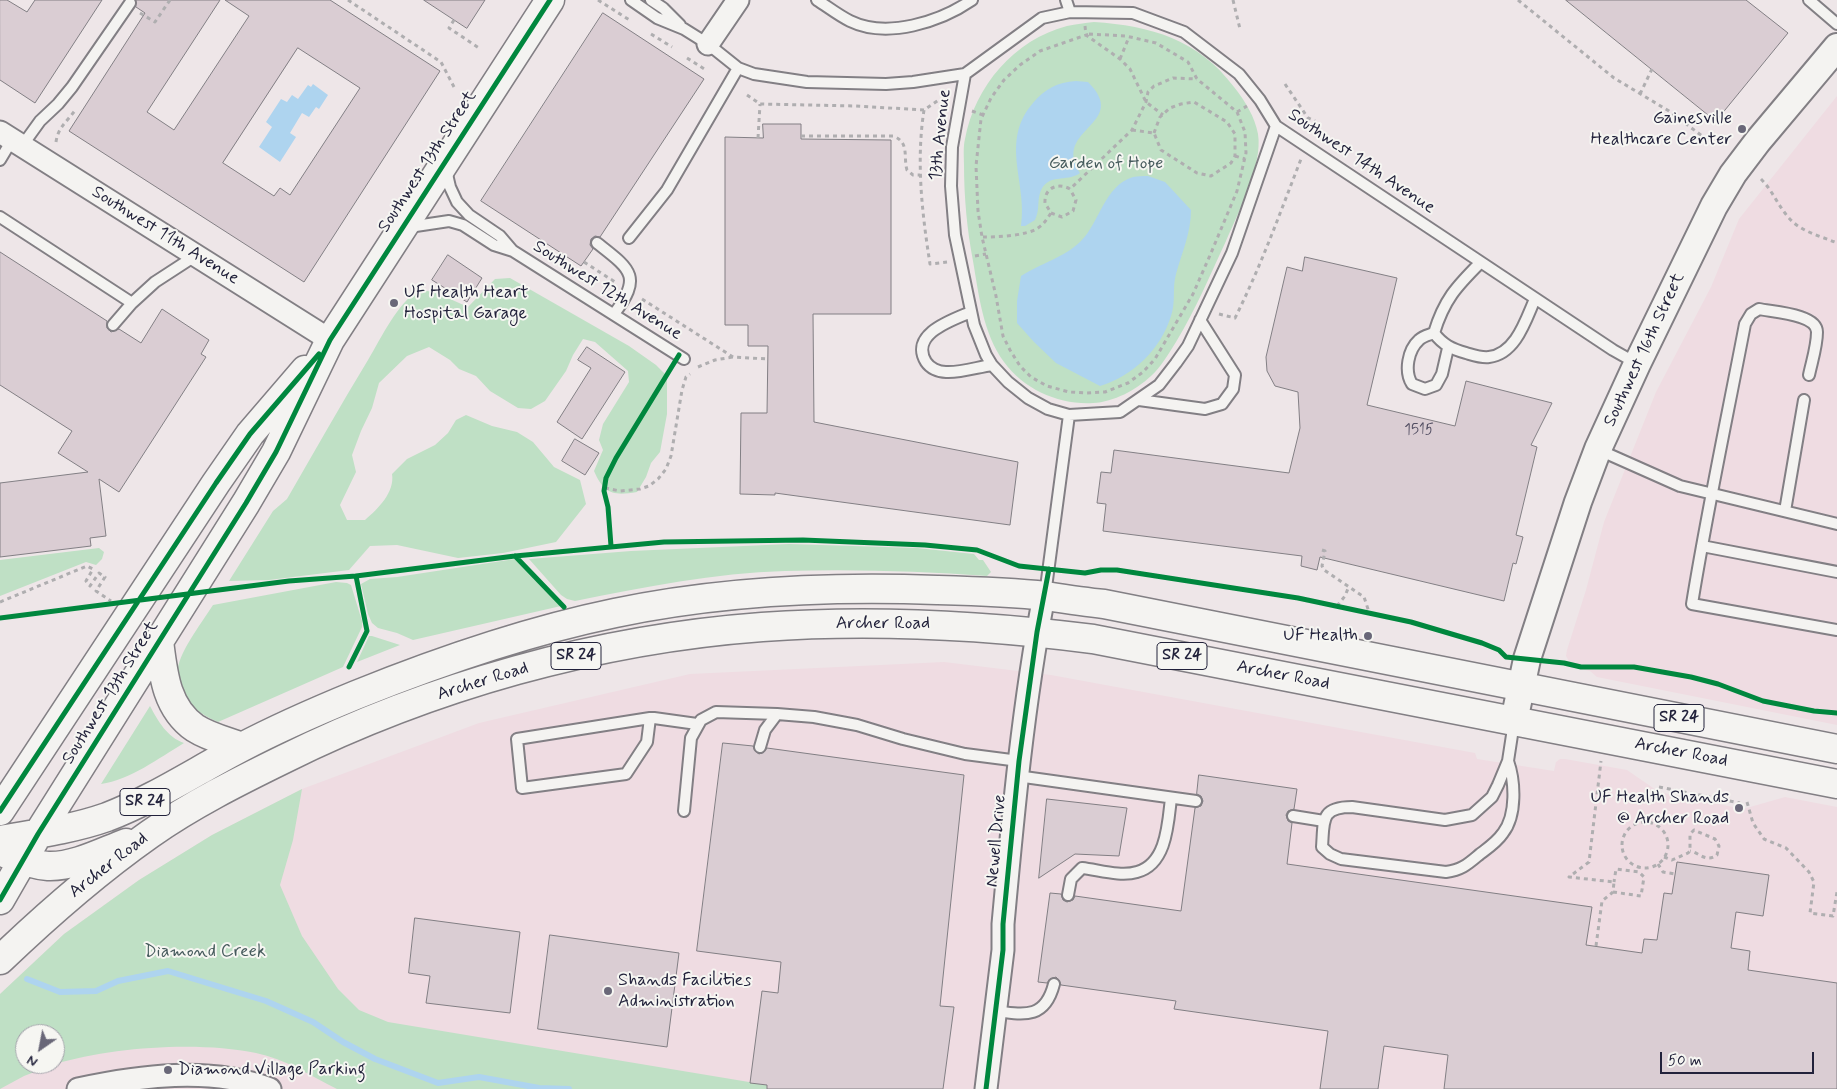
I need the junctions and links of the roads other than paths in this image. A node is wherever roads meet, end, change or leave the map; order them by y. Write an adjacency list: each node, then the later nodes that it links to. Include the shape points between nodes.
1 (550, 0): 20 (main road, Southwest 13th Street)
2 (631, 0): 12 (lane, 13th Avenue, via 658,18)
3 (651, 0): 12 (lane, 13th Avenue)
4 (738, 0): 13 (street)
5 (817, 0): 6 (lane, via 850,21 870,27 895,28 942,17)
6 (972, 0)
7 (1066, 0): 10 (lane)
8 (1809, 0): 11 (lane)
9 (130, 3): 18 (lane, via 58,104 40,121)
10 (1070, 12): 16 (lane, Southwest 14th Avenue, via 1042,18); 17 (lane, Southwest 14th Avenue, via 1133,13 1184,32 1239,74)
11 (1837, 24)
12 (684, 29): 13 (lane, 13th Avenue)
13 (708, 44): 15 (lane, 13th Avenue)
14 (1837, 47): 38 (street, Southwest 16th Street, via 1733,174 1714,206)
15 (738, 68): 16 (lane, 13th Avenue, via 773,78 841,83 913,82); 23 (lane, via 667,190)
16 (965, 74): 30 (lane, 13th Avenue, via 952,147 951,186 955,235)
17 (1276, 126): 27 (lane, Southwest 14th Avenue); 32 (lane, 13th Avenue, via 1232,253)
18 (11, 140): 19 (lane); 26 (street, Southwest 11th Avenue)
19 (0, 160)
20 (444, 162): 22 (main road, Southwest 13th Street); 25 (lane, Southwest 12th Avenue, via 457,202 469,215 500,236)
21 (0, 217): 29 (lane)
22 (401, 228): 25 (lane, Southwest 12th Avenue, via 449,221); 35 (main road, Southwest 13th Street)
23 (629, 238)
24 (597, 243): 31 (lane, via 619,260 629,273 630,286)
25 (512, 251): 31 (lane, Southwest 12th Avenue)
26 (195, 256): 29 (lane, via 155,282); 35 (street, Southwest 11th Avenue)
27 (1480, 263): 28 (lane, Southwest 14th Avenue); 34 (lane, via 1450,296)
28 (1535, 298): 36 (lane, via 1518,335 1500,353 1490,357 1477,356); 38 (lane, Southwest 14th Avenue)
29 (132, 303): 33 (lane)
30 (971, 312): 39 (lane, 13th Avenue, via 979,340); 39 (lane, via 930,333 923,343 922,354 934,370 946,372)
31 (614, 314): 37 (lane, Southwest 12th Avenue)
32 (1200, 320): 41 (lane, 13th Avenue, via 1188,346 1159,385); 41 (lane, via 1234,375 1233,389 1222,404 1205,409)
33 (113, 325)
34 (1434, 333): 36 (lane); 36 (lane, via 1421,338 1412,352 1407,373 1412,384 1425,390 1440,381)
35 (330, 340): 53 (main road, Southwest 13th Street, via 276,452); 70 (main road, Southwest 13th Street, via 250,434 178,538)
36 (1448, 348)
37 (684, 359)
38 (1637, 364): 44 (street, Southwest 16th Street)
39 (992, 365): 43 (lane, 13th Avenue, via 1028,398 1048,409)
40 (1809, 375): 45 (lane, via 1817,330 1813,322 1805,317 1759,310 1751,314 1745,324)
41 (1139, 400): 43 (lane, 13th Avenue, via 1120,412)
42 (1804, 400): 46 (lane)
43 (1070, 415): 50 (lane)
44 (1598, 449): 45 (lane, via 1680,486); 56 (street, Southwest 16th Street, via 1549,588)
45 (1713, 495): 46 (lane); 48 (lane)
46 (1785, 511): 47 (lane)
47 (1837, 524)
48 (1702, 546): 49 (lane); 51 (lane, via 1692,604)
49 (1837, 572)
50 (1044, 596): 52 (street, Newell Drive); 54 (main road, Archer Road / SR 24, via 900,588 757,593 616,613 542,630); 56 (main road, Archer Road / SR 24, via 1104,604)
51 (1837, 630)
52 (1037, 632): 55 (main road, Archer Road / SR 24, via 900,623 761,627 622,647 549,662); 59 (main road, Archer Road / SR 24, via 1093,639); 65 (street, Newell Drive)
53 (159, 641): 61 (main road, via 163,678 170,698 184,718 206,733); 73 (main road, Southwest 13th Street)
54 (474, 653): 55 (main road); 61 (main road, Archer Road / SR 24, via 356,695)
55 (481, 681): 74 (main road, Archer Road / SR 24, via 422,700 316,743 200,803)
56 (1520, 687): 59 (street, Southwest 16th Street); 63 (main road, Archer Road / SR 24)
57 (777, 714): 60 (lane, via 716,712); 62 (lane, via 765,730); 65 (lane, via 857,725)
58 (650, 718): 58 (lane, via 517,739 522,788 626,774 647,742); 60 (lane)
59 (1514, 721): 64 (lane); 66 (main road, Archer Road / SR 24)
60 (697, 724): 69 (lane, via 691,738)
61 (242, 747): 73 (main road, Archer Road / SR 24, via 144,802 104,818)
62 (760, 747)
63 (1837, 749)
64 (1508, 761): 72 (lane, via 1492,797 1472,815 1445,820 1339,807 1328,813); 72 (lane, via 1515,790 1509,822 1493,845 1459,870 1446,872 1341,859 1322,848)
65 (1018, 769): 67 (lane); 81 (street, Newell Drive)
66 (1837, 784)
67 (1171, 798): 68 (lane); 77 (lane, via 1167,832 1159,855 1149,866 1137,872 1123,873 1082,868 1071,879)
68 (1196, 801)
69 (684, 810)
70 (0, 811)
71 (1293, 816): 72 (lane)
72 (1324, 821)
73 (38, 834): 75 (main road, Archer Road / SR 24); 76 (main road, Southwest 13th Street)
74 (151, 834): 76 (main road, via 76,862 50,866); 79 (main road, Archer Road / SR 24, via 46,916)
75 (0, 840)
76 (11, 856): 78 (main road, Southwest 13th Street)
77 (1068, 895)
78 (0, 900)
79 (0, 960)
80 (1054, 984): 81 (lane, via 1050,998 1037,1011 1023,1015)
81 (995, 1011): 84 (street, Newell Drive)
82 (78, 1089): 83 (street, via 109,1082 188,1076 235,1079)
83 (270, 1089)
84 (986, 1089)

